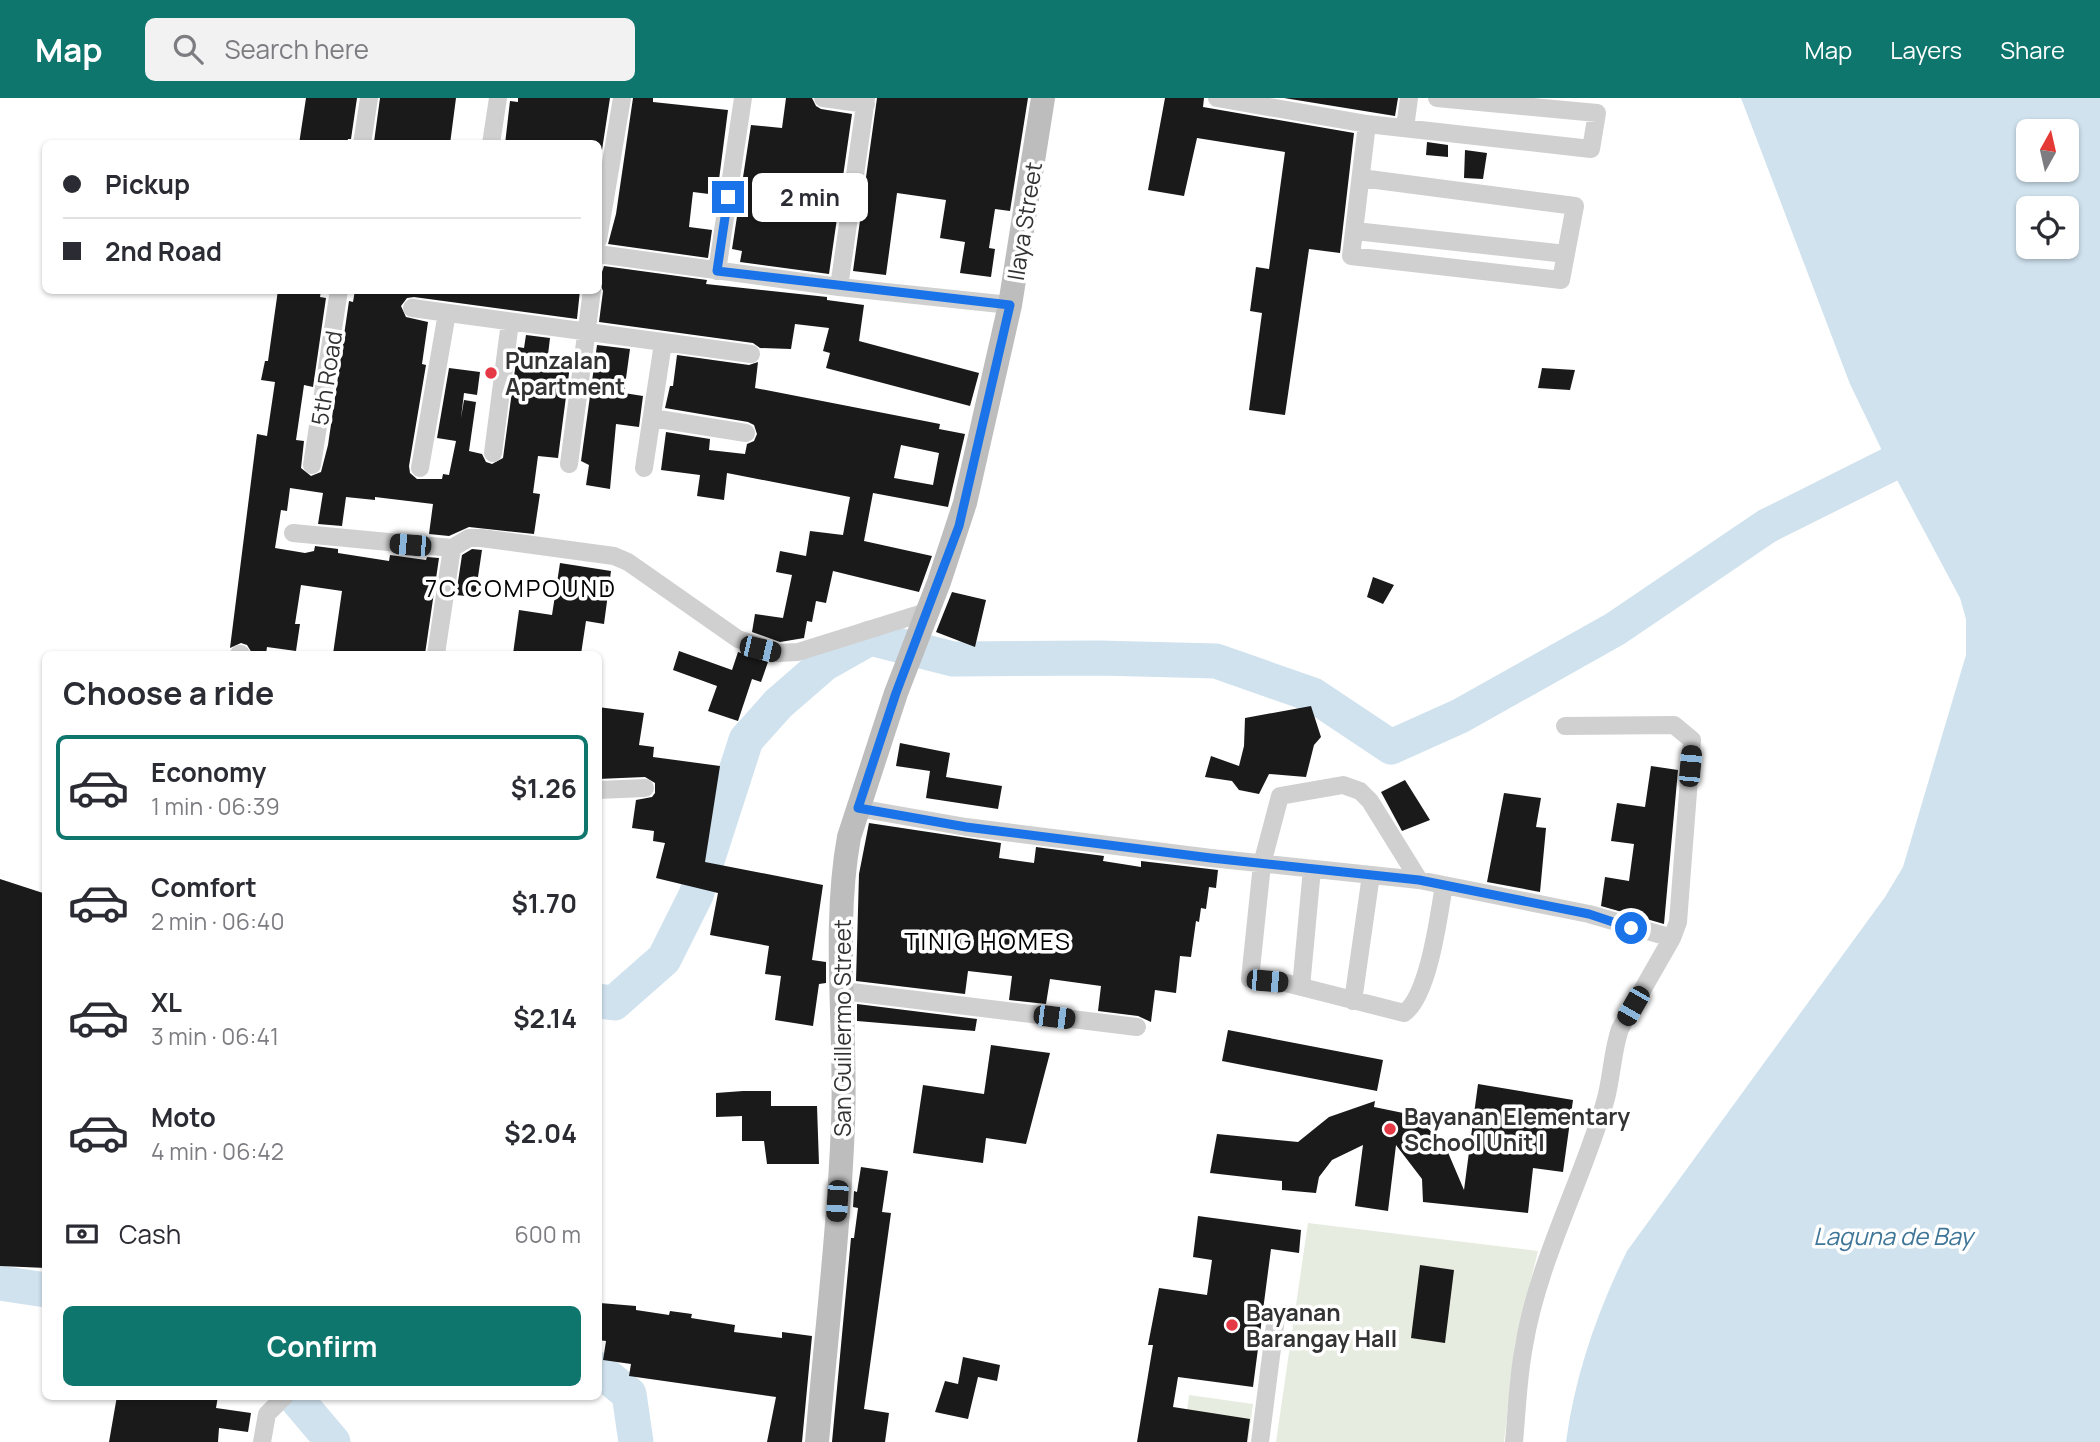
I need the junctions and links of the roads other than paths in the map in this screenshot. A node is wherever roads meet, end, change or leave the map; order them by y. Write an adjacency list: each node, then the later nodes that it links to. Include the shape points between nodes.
1 (369, 98): 13 (street)
2 (498, 98): 14 (street)
3 (622, 98): 16 (street)
4 (743, 98): 20 (street)
5 (822, 98): 10 (street)
6 (1043, 98): 24 (main road, Ilaya Street)
7 (1217, 98): 11 (street)
8 (1409, 98): 12 (street)
9 (1437, 98): 12 (street, via 1597,113 1591,149)
10 (866, 101): 21 (street)
11 (1367, 124): 12 (street); 15 (street)
12 (1405, 128)
13 (363, 140)
14 (492, 140)
15 (1361, 178): 17 (street); 18 (street, via 1575,206)
16 (602, 216)
17 (1355, 231): 18 (street); 18 (street, via 1351,256 1493,275 1561,280)
18 (1566, 254)
19 (602, 255): 20 (street)
20 (717, 271): 21 (street)
21 (839, 288): 24 (street)
22 (338, 294): 35 (street, 5th Road)
23 (592, 294): 28 (street)
24 (1010, 305): 40 (main road, Ilaya Street, via 965,503)
25 (412, 308): 26 (street)
26 (447, 313): 27 (street); 36 (street)
27 (510, 322): 28 (street); 33 (street)
28 (587, 333): 29 (street); 34 (street)
29 (663, 343): 30 (street); 31 (street)
30 (751, 355)
31 (652, 418): 32 (street); 37 (street)
32 (746, 433)
33 (493, 453)
34 (569, 464)
35 (312, 466)
36 (419, 468)
37 (644, 468)
38 (292, 533): 39 (street)
39 (452, 548): 40 (street, via 468,538 481,538 614,556 738,639 778,653 798,652); 41 (street)
40 (926, 619): 45 (main road, San Guillermo Street)
41 (436, 651)
42 (1565, 726): 51 (street, via 1674,725 1692,740 1678,922)
43 (645, 788): 44 (street)
44 (602, 790)
45 (858, 808): 46 (street, via 966,827); 53 (main road, San Guillermo Street, via 844,872)
46 (1262, 863): 47 (street); 49 (street, via 1280,796 1343,785 1360,791 1370,801); 52 (street, via 1249,975 1252,980)
47 (1312, 869): 48 (street); 52 (street)
48 (1371, 875): 49 (street); 54 (street)
49 (1419, 880): 50 (street)
50 (1444, 884): 51 (street, via 1589,914); 54 (street, via 1431,950 1409,1010 1395,1012)
51 (1672, 939): 61 (street, via 1615,1044 1605,1102 1530,1321)
52 (1301, 987): 54 (street)
53 (843, 991): 55 (street); 59 (main road, San Guillermo Street, via 843,1125)
54 (1353, 1001)
55 (1137, 1027)
56 (1276, 1317): 60 (street)
57 (280, 1400): 58 (street, via 270,1409)
58 (262, 1442)
59 (817, 1442)
60 (1260, 1442)
61 (1514, 1442)

